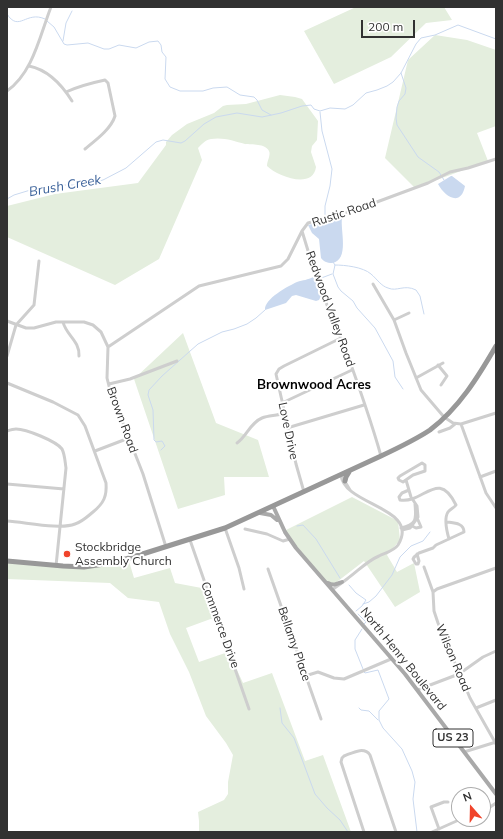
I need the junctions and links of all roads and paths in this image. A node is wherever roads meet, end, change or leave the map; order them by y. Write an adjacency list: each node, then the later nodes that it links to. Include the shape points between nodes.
1 (51, 7): 2 (street)
2 (29, 66): 3 (street, via 21,79); 4 (street, via 52,76)
3 (7, 91)
4 (66, 92): 5 (street); 6 (street, via 95,82 105,80 108,83 116,116 104,132)
5 (72, 101)
6 (85, 149)
7 (496, 159): 8 (street, Rustic Road, via 450,172 358,209 308,223)
8 (302, 230): 16 (street, Redwood Valley Road, via 320,286); 18 (street, Rustic Road, via 288,259 281,266 199,286)
9 (39, 261): 15 (street, via 34,305)
10 (373, 284): 12 (street)
11 (409, 313): 12 (street)
12 (394, 320): 25 (street)
13 (7, 321): 15 (street)
14 (63, 322): 15 (street, via 31,329); 18 (street, via 84,322 93,325 101,332); 20 (street, via 78,347)
15 (16, 325): 19 (street)
16 (341, 338): 24 (street, Redwood Valley Road); 29 (street, Love Drive, via 278,370 276,378)
17 (496, 346): 33 (highway, via 475,382)
18 (108, 347): 27 (street, Brown Road)
19 (7, 356)
20 (79, 356)
21 (177, 361): 27 (street)
22 (443, 363): 23 (street)
23 (438, 366): 25 (street); 28 (street, via 447,376)
24 (352, 370): 29 (street); 30 (street, Redwood Valley Road)
25 (416, 378): 33 (street, via 425,396)
26 (7, 383): 41 (street, via 78,415)
27 (109, 384): 39 (street, Brown Road)
28 (441, 385)
29 (282, 403): 31 (street, Love Drive)
30 (364, 405): 36 (street); 42 (street, Redwood Valley Road, via 371,419)
31 (284, 413): 36 (street, Love Drive); 40 (street, via 260,418)
32 (496, 413): 35 (street)
33 (444, 417): 34 (street); 42 (highway, via 416,438)
34 (455, 424): 35 (street); 38 (street)
35 (461, 424): 46 (street)
36 (288, 428): 53 (street, Love Drive)
37 (7, 431): 50 (street, via 15,429 38,435 61,448 66,468)
38 (439, 432)
39 (129, 438): 41 (street); 70 (street, Brown Road)
40 (237, 443)
41 (95, 451): 62 (street, via 106,483 106,498 100,507 76,524)
42 (381, 456): 43 (highway)
43 (350, 471): 45 (highway); 48 (highway)
44 (496, 471): 46 (street)
45 (341, 475): 48 (street); 51 (street, via 344,486); 53 (highway)
46 (480, 477): 56 (street, via 486,493)
47 (406, 480): 47 (street, via 401,482 398,478 422,463 425,465 425,471); 52 (street)
48 (345, 481): 51 (street)
49 (7, 484): 50 (street)
50 (64, 489): 62 (street)
51 (350, 490): 66 (street, via 391,513)
52 (409, 490): 54 (street); 54 (street, via 399,499)
53 (304, 491): 55 (highway)
54 (413, 500): 58 (street, via 417,506); 61 (street, via 435,489 445,490 456,505 447,513); 66 (street, via 416,518)
55 (273, 506): 57 (highway); 60 (main road, North Henry Boulevard / US 23)
56 (496, 508)
57 (260, 513): 60 (main road, via 272,515); 64 (highway)
58 (418, 520): 63 (street); 63 (street, via 421,527 417,529)
59 (7, 521): 62 (street)
60 (280, 522): 69 (main road, North Henry Boulevard / US 23)
61 (447, 522): 67 (street); 67 (street, via 460,525 465,530)
62 (60, 526): 73 (street)
63 (412, 526): 66 (street)
64 (225, 528): 68 (highway); 79 (street)
65 (245, 529): 69 (street, via 283,541)
66 (402, 529): 78 (street, via 395,548 374,558)
67 (449, 539): 71 (street)
68 (190, 540): 70 (highway); 89 (street, Commerce Drive)
69 (290, 540): 77 (main road, North Henry Boulevard / US 23)
70 (166, 547): 73 (highway, via 108,564)
71 (417, 554)
72 (7, 561): 73 (highway)
73 (56, 566)
74 (424, 566): 81 (street, Wilson Road)
75 (496, 568): 81 (street)
76 (268, 569): 85 (street, Bellamy Place)
77 (325, 582): 78 (main road, via 331,585); 80 (main road, North Henry Boulevard / US 23)
78 (342, 582): 80 (street)
79 (244, 589)
80 (333, 591): 83 (main road, North Henry Boulevard / US 23)
81 (433, 592): 84 (street, Wilson Road, via 436,619)
82 (496, 651): 84 (street)
83 (391, 659): 85 (street, via 344,679 318,672); 86 (main road, North Henry Boulevard / US 23)
84 (459, 674): 86 (street); 88 (street, Wilson Road)
85 (305, 676): 90 (street, Bellamy Place)
86 (417, 690): 92 (main road, North Henry Boulevard / US 23)
87 (496, 700): 88 (street)
88 (476, 708): 91 (street, Wilson Road)
89 (249, 709)
90 (321, 719)
91 (496, 743): 92 (street)
92 (464, 752): 93 (main road, North Henry Boulevard / US 23)
93 (496, 794)
94 (448, 802): 96 (street, via 431,807)
95 (451, 824): 96 (street)
96 (439, 829): 99 (street)
97 (364, 832): 98 (street, via 341,762 344,756 364,750 370,755)
98 (396, 832)
99 (432, 832)

